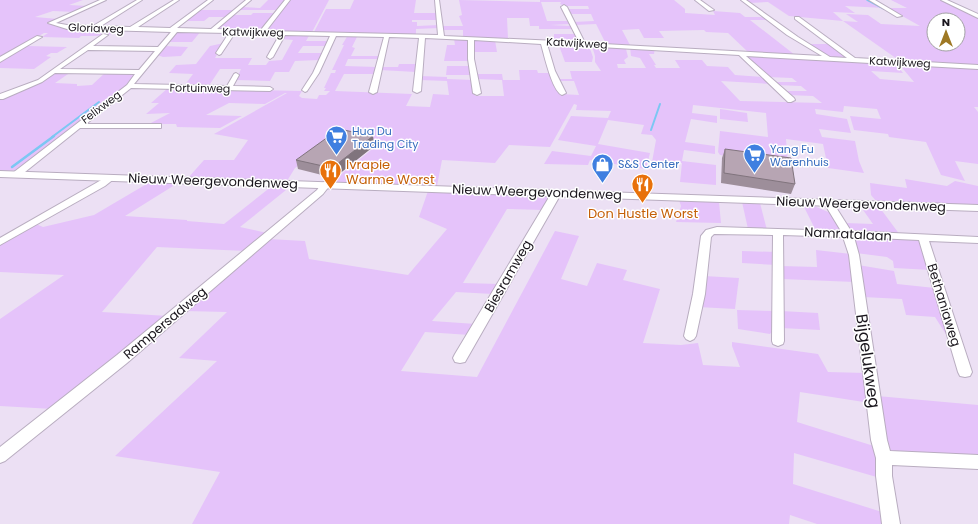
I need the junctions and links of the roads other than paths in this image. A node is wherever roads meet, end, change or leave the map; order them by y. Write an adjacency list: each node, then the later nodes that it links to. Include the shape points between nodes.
1 (104, 0): 19 (street, Gloriaweg, via 51,23 62,27)
2 (140, 0): 19 (street)
3 (177, 0): 20 (street)
4 (211, 0): 21 (street, Felixweg)
5 (249, 0): 22 (street)
6 (288, 0): 24 (street)
7 (437, 0): 31 (street)
8 (698, 0): 15 (street)
9 (743, 0): 40 (street, via 795,38 813,46)
10 (871, 0): 16 (street)
11 (942, 0): 13 (street)
12 (564, 7): 34 (street)
13 (961, 8): 14 (street); 17 (street)
14 (978, 9)
15 (711, 10)
16 (899, 16)
17 (978, 16)
18 (797, 18): 42 (street)
19 (93, 28): 20 (street, Gloriaweg)
20 (131, 29): 21 (street, Gloriaweg)
21 (173, 30): 22 (street, Katwijkweg); 36 (street, Felixweg)
22 (212, 31): 23 (street, Katwijkweg)
23 (233, 32): 24 (street, Katwijkweg); 37 (street)
24 (262, 32): 25 (street, Katwijkweg)
25 (284, 32): 26 (street, Katwijkweg); 39 (street)
26 (334, 34): 28 (street, Katwijkweg); 50 (street, via 316,74)
27 (105, 35): 35 (street)
28 (387, 35): 29 (street, Katwijkweg); 52 (street)
29 (422, 36): 31 (street, Katwijkweg); 51 (street)
30 (39, 37): 41 (street)
31 (441, 37): 32 (street, Katwijkweg)
32 (471, 38): 33 (street, Katwijkweg); 53 (street)
33 (543, 42): 34 (street, Katwijkweg); 54 (street)
34 (582, 43): 38 (street, Katwijkweg)
35 (86, 48): 36 (street); 44 (street)
36 (160, 49): 45 (street, Felixweg)
37 (219, 53)
38 (740, 53): 40 (street, Katwijkweg); 56 (street)
39 (270, 57)
40 (829, 58): 42 (street, Katwijkweg)
41 (0, 60)
42 (854, 60): 43 (street, Katwijkweg)
43 (978, 67)
44 (53, 70): 45 (street); 55 (street, via 40,81)
45 (142, 72): 47 (street, Felixweg)
46 (236, 75): 48 (street)
47 (129, 86): 48 (street, Fortuinweg); 57 (street, Felixweg)
48 (229, 88): 49 (street, Fortuinweg)
49 (270, 89)
50 (305, 90)
51 (417, 91)
52 (373, 92)
53 (477, 93)
54 (562, 93)
55 (0, 97)
56 (790, 100)
57 (78, 126): 58 (street); 60 (street, Felixweg)
58 (158, 126)
59 (0, 174): 60 (street, Nieuw Weergevondenweg)
60 (17, 174): 61 (street, Nieuw Weergevondenweg)
61 (110, 178): 62 (street, Nieuw Weergevondenweg); 70 (street)
62 (325, 185): 63 (street, Nieuw Weergevondenweg); 75 (street, Rampersadweg, via 262,242 122,359)
63 (553, 193): 64 (street, Nieuw Weergevondenweg); 73 (street, Biesramweg, via 553,199)
64 (829, 204): 65 (street, Nieuw Weergevondenweg); 67 (street, Bijgelukweg)
65 (978, 208)
66 (778, 231): 67 (street, Namratalaan); 71 (street, Namratalaan, via 717,230 706,236 699,294); 72 (street)
67 (848, 234): 68 (street, Namratalaan); 76 (street, Bijgelukweg, via 854,255 879,440)
68 (923, 238): 69 (street, Namratalaan); 74 (street, Bethaniaweg)
69 (978, 240)
70 (0, 242)
71 (690, 336)
72 (778, 341)
73 (460, 358)
74 (965, 372)
75 (0, 456)
76 (884, 458): 77 (street); 78 (street, Bijgelukweg)
77 (978, 462)
78 (891, 524)

